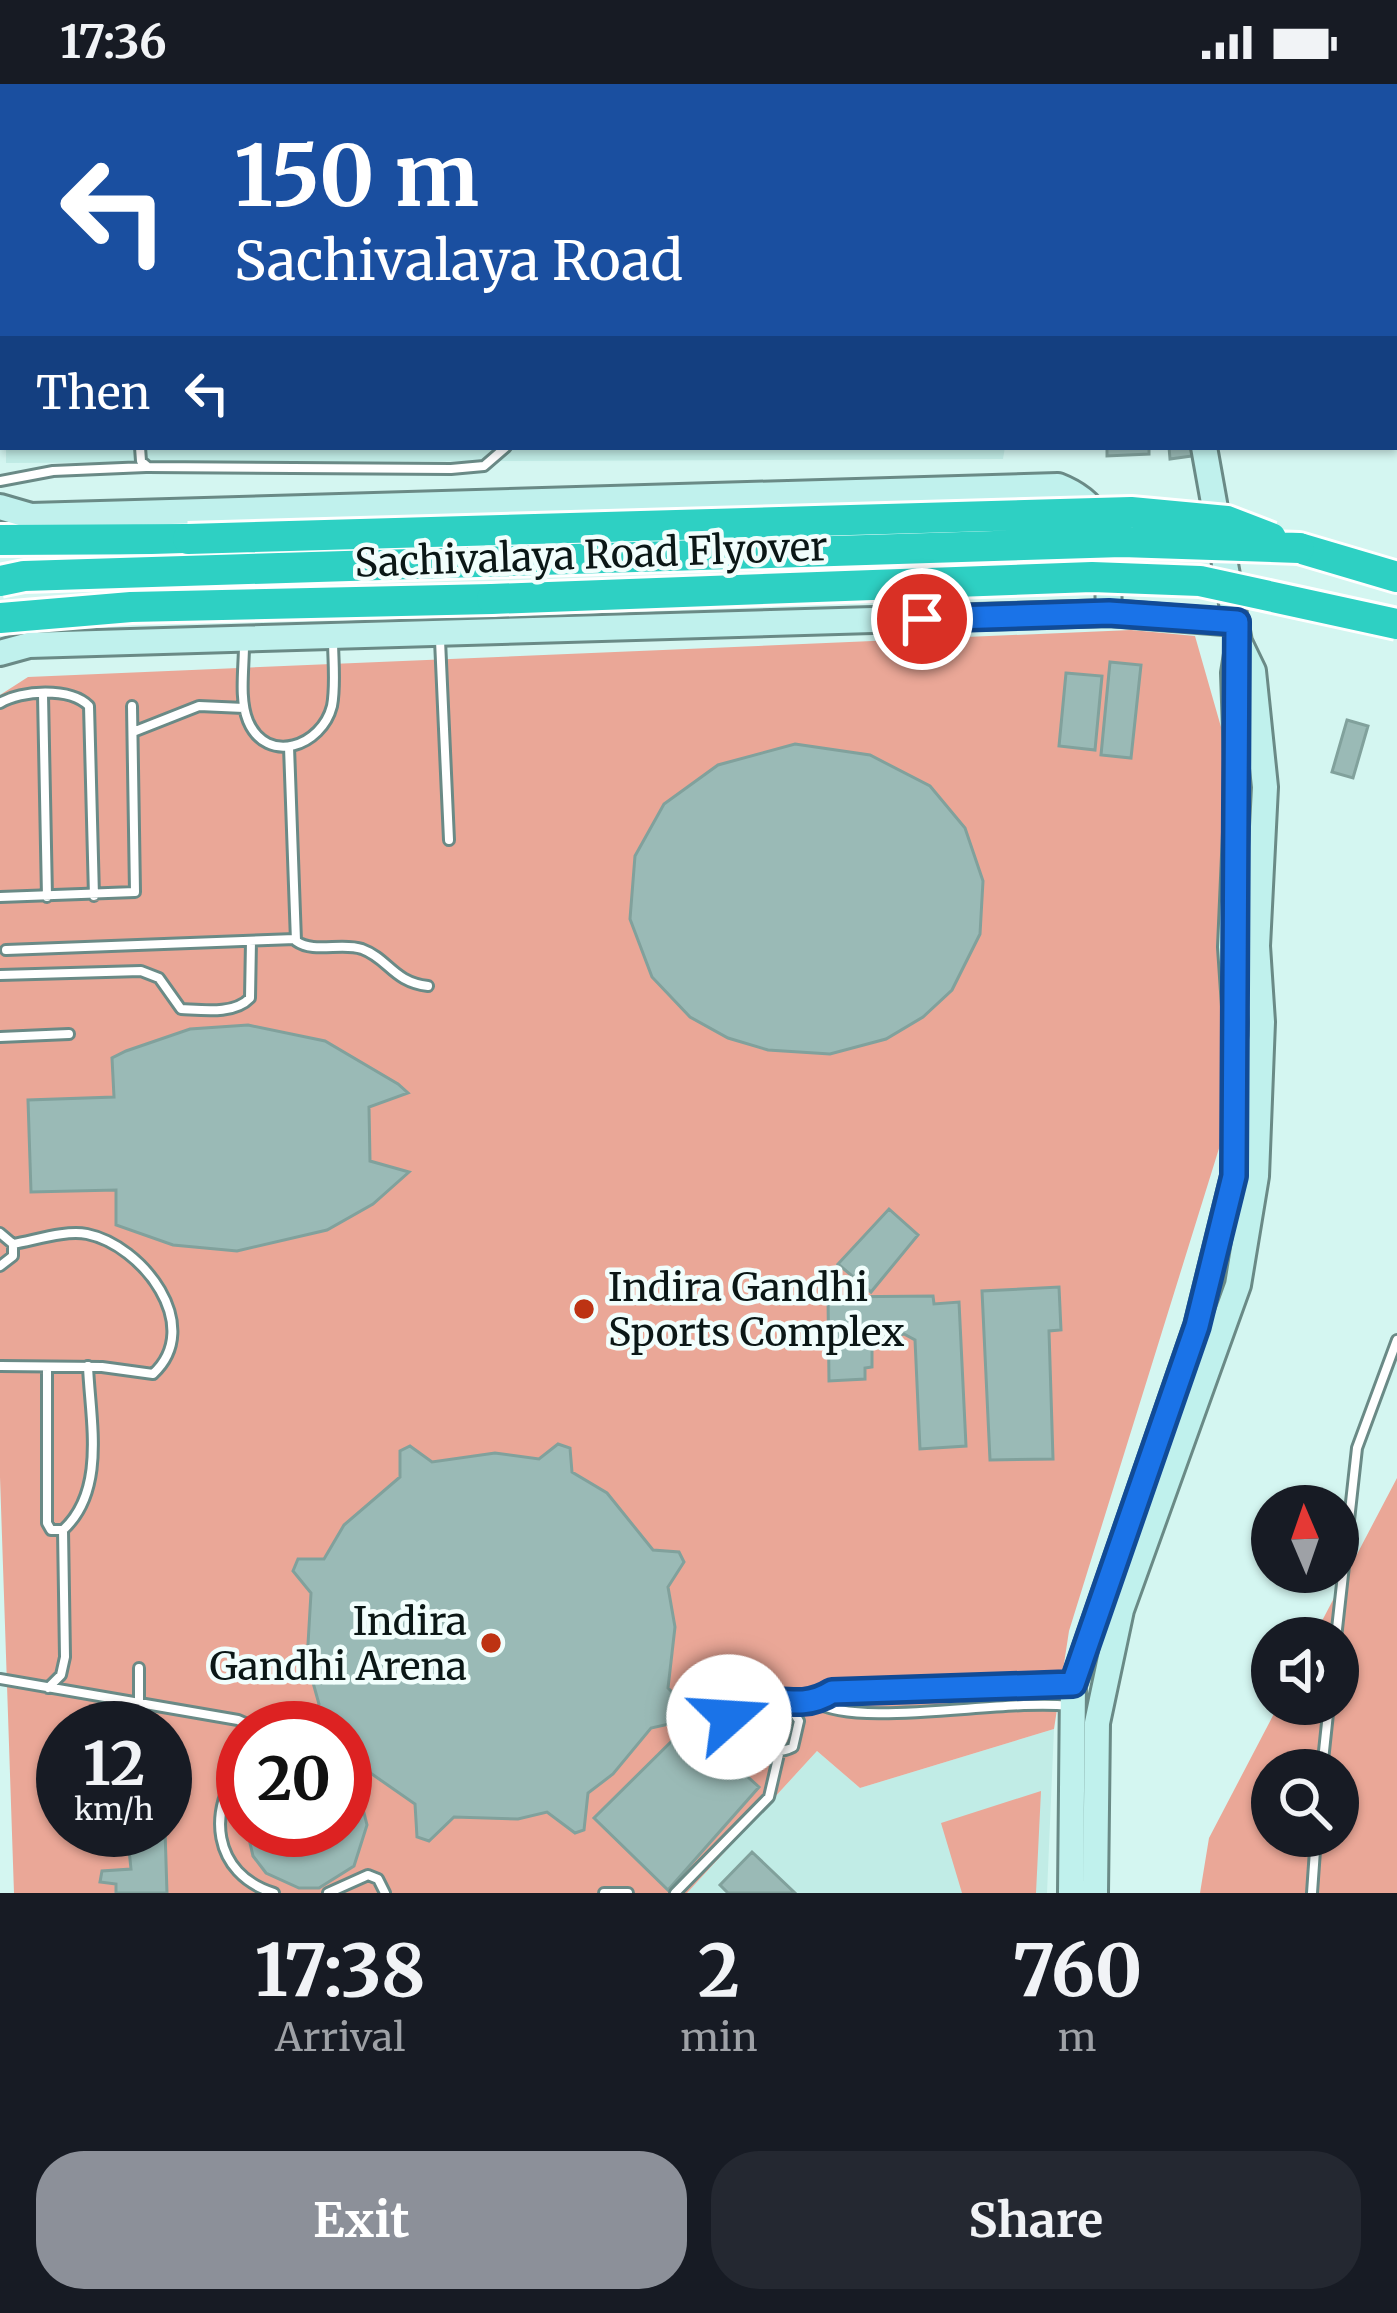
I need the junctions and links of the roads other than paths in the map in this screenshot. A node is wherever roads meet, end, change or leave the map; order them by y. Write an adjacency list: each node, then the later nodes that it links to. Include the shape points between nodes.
1 (141, 450): 4 (lane)
2 (503, 450): 4 (lane, via 484,466 451,469)
3 (1205, 450): 15 (street)
4 (148, 467): 5 (lane)
5 (0, 481)
6 (0, 507): 11 (street, via 31,516 1058,486 1084,496 1103,519)
7 (0, 540): 8 (highway, bridge, via 270,541 1131,512 1227,521)
8 (1299, 548): 9 (highway, Sachivalaya Road Flyover); 10 (highway, Sachivalaya Road Flyover, bridge, via 1122,542)
9 (1397, 578)
10 (0, 581)
11 (1109, 613): 14 (street); 15 (street)
12 (0, 618): 13 (highway, Sachivalaya Road Flyover, bridge, via 1092,577 1199,581)
13 (1397, 624)
14 (440, 632): 16 (street); 25 (lane)
15 (1238, 632): 33 (street)
16 (333, 634): 17 (street); 24 (lane, via 327,720 314,739)
17 (244, 637): 18 (street, via 29,645); 22 (lane)
18 (0, 653)
19 (43, 695): 20 (lane); 27 (lane, via 71,694 88,706); 28 (lane)
20 (0, 704)
21 (132, 706): 23 (lane)
22 (244, 708): 23 (lane, via 199,706); 24 (lane, via 255,735)
23 (133, 732): 27 (lane, via 135,892)
24 (289, 747): 29 (lane)
25 (449, 840)
26 (0, 895): 28 (lane)
27 (94, 896): 28 (lane)
28 (47, 897)
29 (295, 939): 30 (lane); 34 (lane, via 358,948 401,981)
30 (251, 941): 31 (lane); 32 (lane, via 250,998 224,1009 181,1009 159,978 141,970)
31 (6, 950)
32 (0, 975)
33 (1244, 976): 53 (street, via 1234,1176 1197,1326); 58 (street, via 1262,1022 1256,1176 1238,1285 1121,1610)
34 (428, 986)
35 (69, 1034): 36 (lane)
36 (0, 1036)
37 (0, 1233): 38 (lane)
38 (13, 1244): 39 (lane, via 13,1256); 43 (lane, via 91,1235 160,1283 170,1313 162,1365 153,1374)
39 (0, 1266)
40 (1397, 1340): 45 (lane, via 1357,1448)
41 (0, 1366): 42 (lane)
42 (47, 1366): 43 (lane); 44 (lane, via 47,1523)
43 (88, 1366): 44 (lane, via 91,1480)
44 (62, 1530): 47 (lane)
45 (1338, 1617)
46 (139, 1668): 55 (lane)
47 (63, 1670): 50 (lane); 52 (lane)
48 (0, 1679): 50 (lane)
49 (1022, 1682): 51 (lane); 53 (lane); 57 (lane)
50 (48, 1688): 52 (lane)
51 (847, 1691): 56 (lane); 60 (lane)
52 (81, 1696): 54 (lane)
53 (1072, 1696): 57 (lane); 58 (street); 62 (street)
54 (113, 1701)
55 (139, 1701)
56 (815, 1702): 59 (lane); 60 (lane)
57 (1022, 1702): 60 (lane)
58 (1100, 1704): 62 (street)
59 (789, 1705): 61 (lane, via 800,1728 793,1747); 61 (lane, via 762,1696 737,1700 729,1711 748,1736)
60 (846, 1713)
61 (779, 1754): 70 (lane, via 770,1797)
62 (1082, 1787): 71 (street); 72 (street)
63 (231, 1857): 65 (lane, via 240,1874)
64 (1315, 1857): 73 (lane)
65 (274, 1893)
66 (328, 1893): 67 (lane, via 368,1875)
67 (386, 1893)
68 (604, 1893): 69 (lane)
69 (628, 1893)
70 (675, 1893)
71 (1071, 1893)
72 (1095, 1893)
73 (1312, 1893)

